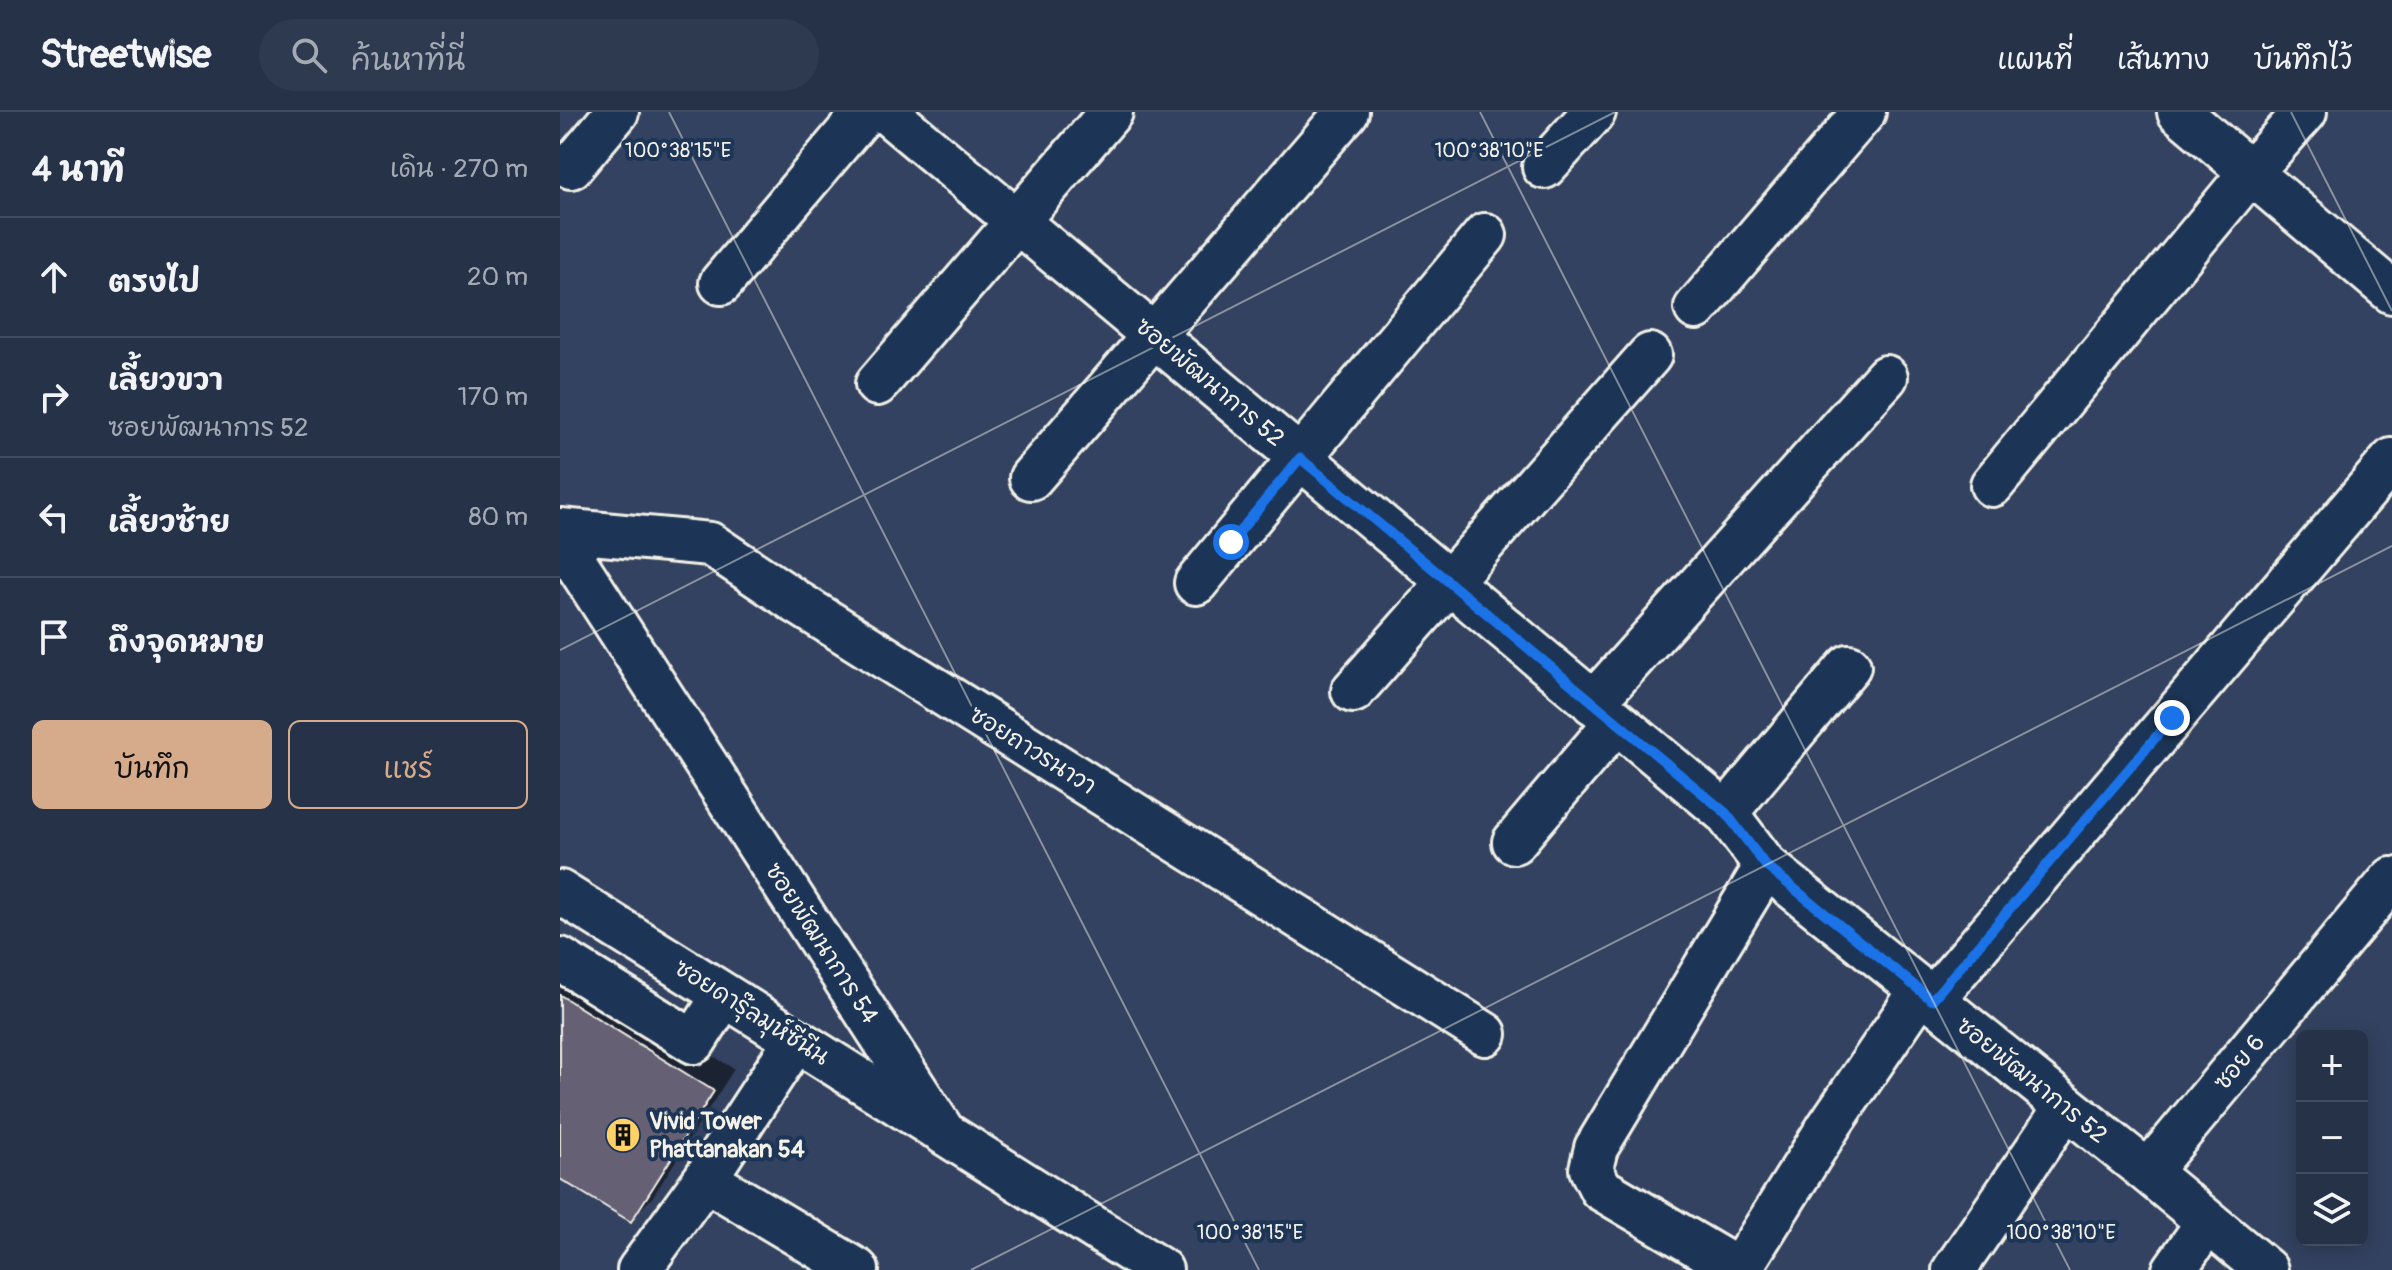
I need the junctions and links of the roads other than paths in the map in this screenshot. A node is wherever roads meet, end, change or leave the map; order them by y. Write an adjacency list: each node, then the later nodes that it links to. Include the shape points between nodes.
1 (617, 112): 10 (street)
2 (865, 112): 15 (street)
3 (886, 112): 13 (street, ซอยพัฒนาการ 52)
4 (1111, 112): 13 (street)
5 (1347, 112): 18 (street)
6 (1594, 112): 11 (street)
7 (1864, 112): 17 (street)
8 (2179, 112): 12 (street)
9 (2305, 112): 12 (street)
10 (571, 167)
11 (1544, 167)
12 (2250, 173): 16 (street); 25 (street)
13 (1017, 221): 18 (street, ซอยพัฒนาการ 52); 21 (street)
14 (1485, 235): 22 (street)
15 (721, 283)
16 (2392, 292)
17 (1696, 308)
18 (1154, 336): 22 (street, ซอยพัฒนาการ 52); 24 (street)
19 (1650, 355): 28 (street)
20 (1886, 377): 32 (street)
21 (877, 384)
22 (1300, 458): 28 (street, ซอยพัฒนาการ 52); 29 (street)
23 (2392, 460): 40 (street)
24 (1031, 478)
25 (1992, 485)
26 (560, 530): 41 (street, ซอยถาวรนาวา, via 710,544)
27 (560, 538): 44 (street, ซอยพัฒนาการ 54)
28 (1449, 582): 31 (street); 32 (street, ซอยพัฒนาการ 52)
29 (1196, 583)
30 (1849, 666): 33 (street)
31 (1353, 691)
32 (1604, 712): 33 (street, ซอยพัฒนาการ 52); 34 (street)
33 (1726, 813): 35 (street, ซอยพัฒนาการ 52)
34 (1514, 842)
35 (1766, 866): 40 (street, ซอยพัฒนาการ 52); 51 (street, via 1596,1148 1591,1169 1601,1189)
36 (2392, 879): 45 (street, ซอย 6)
37 (560, 892): 39 (street, ซอยดารุ๊ลมุห์ซีนีน)
38 (560, 959): 39 (street, via 694,1042)
39 (724, 995): 42 (street, ซอยดารุ๊ลมุห์ซีนีน)
40 (1926, 996): 43 (street, ซอยพัฒนาการ 52); 51 (street, via 1829,1126)
41 (1485, 1034)
42 (796, 1040): 44 (street, ซอยดารุ๊ลมุห์ซีนีน); 46 (street)
43 (2065, 1108): 45 (street, ซอยพัฒนาการ 52); 52 (street)
44 (944, 1133): 50 (street, ซอยพัฒนาการ 54)
45 (2148, 1172): 47 (street, ซอยพัฒนาการ 52)
46 (705, 1179): 48 (street); 49 (street)
47 (2207, 1223): 53 (street); 54 (street, ซอยพัฒนาการ 52)
48 (639, 1270)
49 (857, 1270)
50 (1161, 1270)
51 (1739, 1270)
52 (1954, 1270)
53 (2174, 1270)
54 (2266, 1270)

